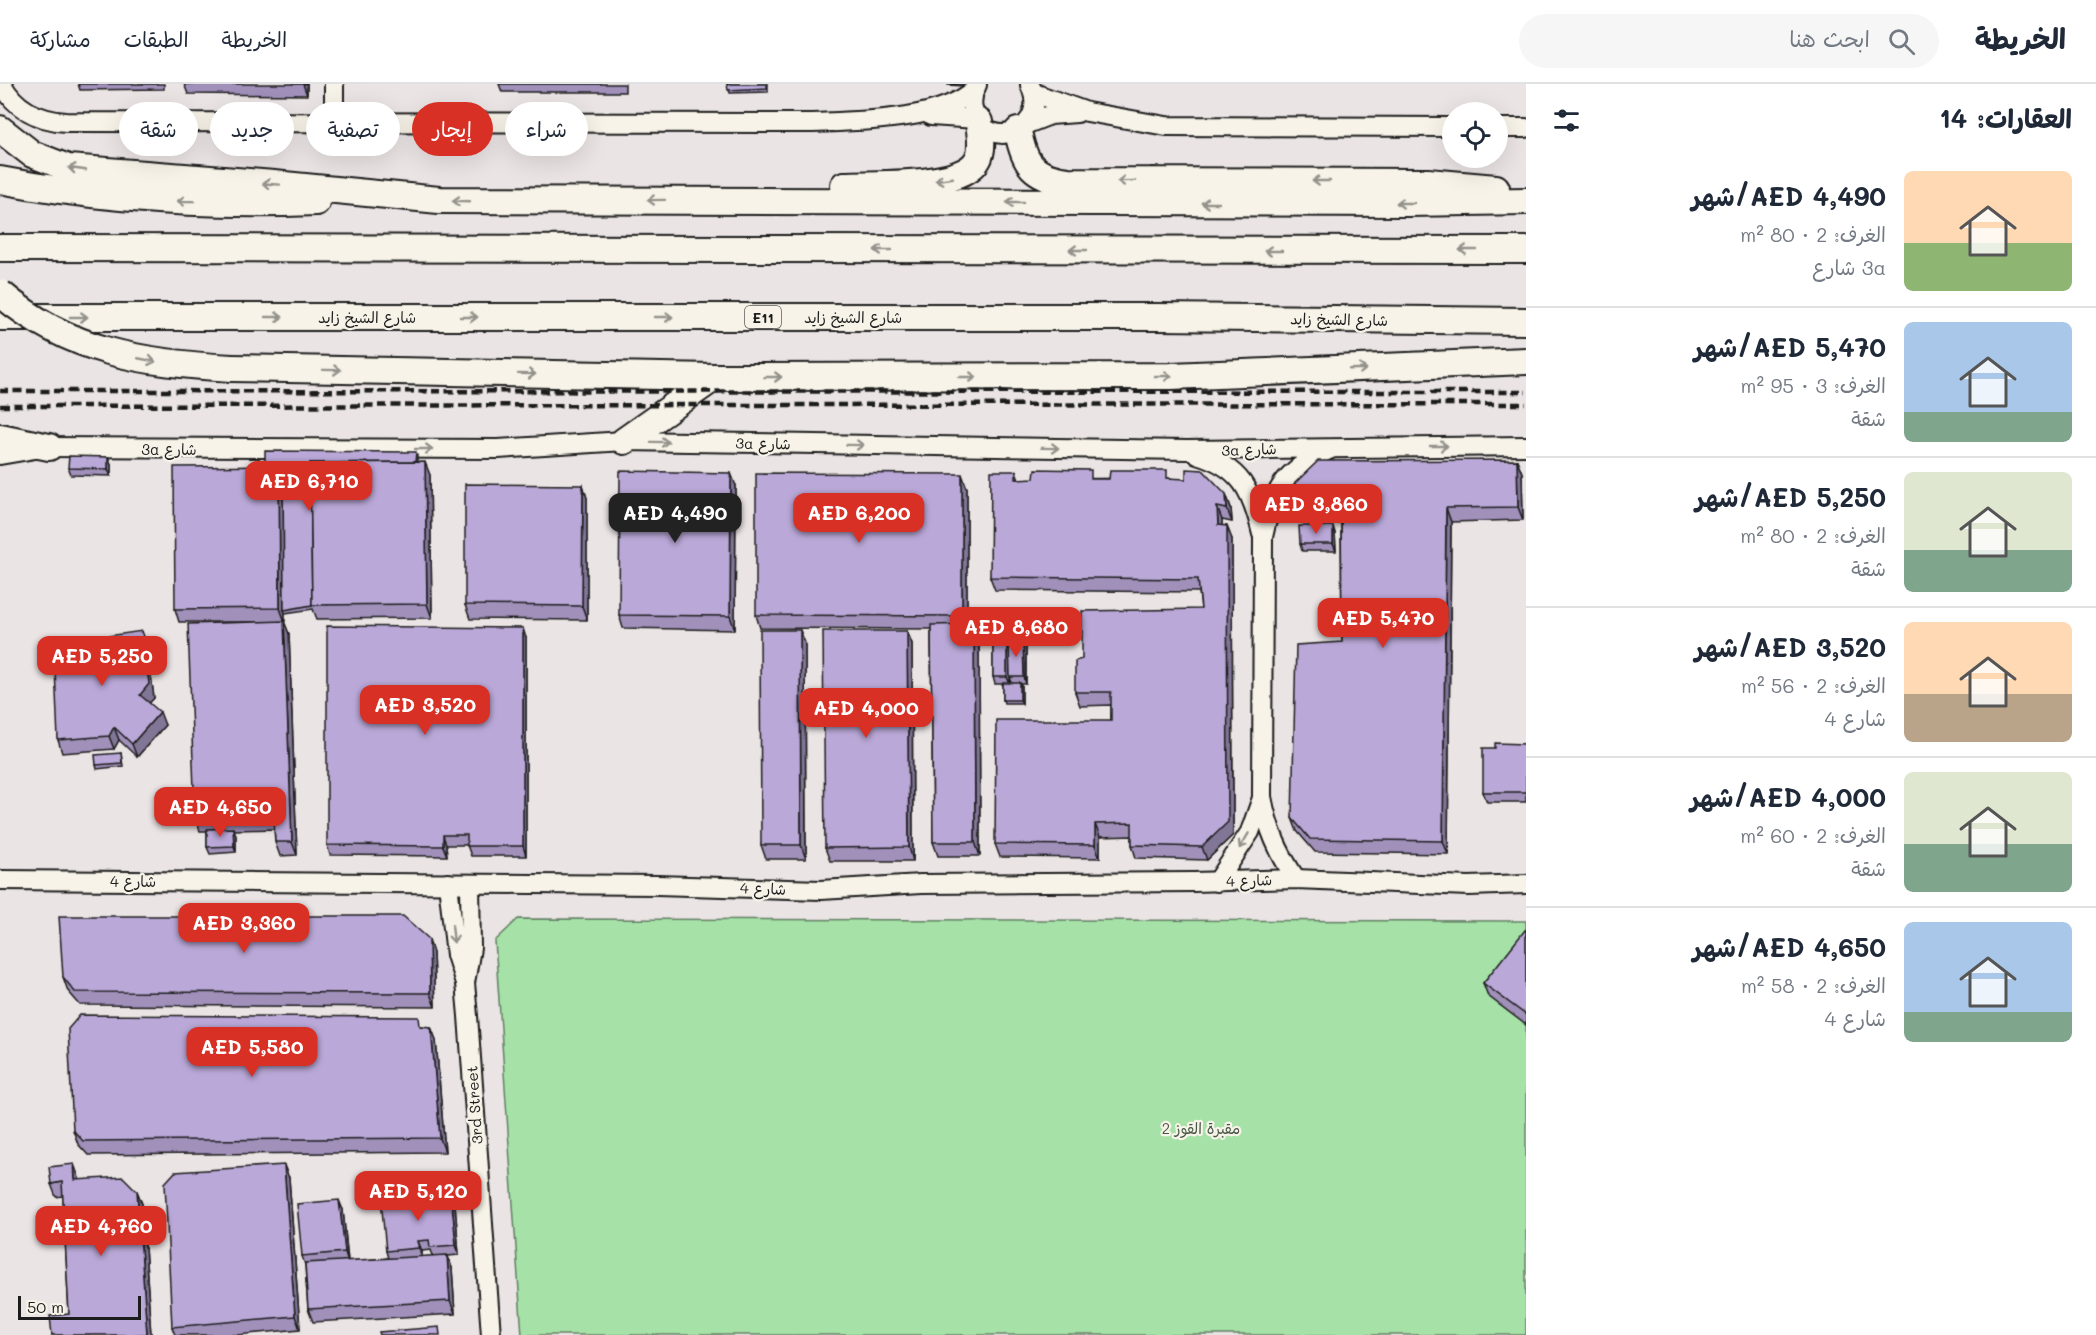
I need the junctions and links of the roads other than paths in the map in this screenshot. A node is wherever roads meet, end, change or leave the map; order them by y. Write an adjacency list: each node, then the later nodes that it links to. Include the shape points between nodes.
1 (2, 84): 9 (street, via 26,110 38,117 66,122)
2 (334, 84): 5 (street)
3 (976, 87): 7 (street, via 956,104); 8 (street, via 973,110)
4 (1031, 88): 6 (street); 11 (street, via 1034,109)
5 (334, 102)
6 (1087, 112): 11 (street, via 1050,115); 12 (street, via 1185,127)
7 (917, 114): 8 (street); 10 (street, via 790,124)
8 (978, 120): 11 (street, via 996,133); 19 (highway, one-way to 19, via 978,159 952,178 793,189)
9 (306, 124)
10 (400, 124)
11 (1022, 127): 17 (highway, one-way to 11, via 1428,182 1068,181 1036,171 1023,154)
12 (1442, 127)
13 (1508, 128): 14 (street)
14 (1526, 128)
15 (0, 129): 18 (highway, one-way to 15, via 69,168 32,154)
16 (0, 180): 18 (highway, one-way to 16, via 293,202 178,201 67,191)
17 (1526, 194)
18 (392, 197): 19 (highway, one-way to 18, via 486,202)
19 (714, 199): 20 (highway, one-way to 19)
20 (1526, 201)
21 (0, 248): 22 (highway, one-way to 21)
22 (1526, 250)
23 (0, 294): 27 (highway, one-way to 27, bridge, via 53,330 109,353 169,365)
24 (0, 317): 25 (highway, شارع الشيخ زايد / E11, one-way to 25, via 1158,317)
25 (1526, 321)
26 (1526, 361): 27 (highway, one-way to 26, via 1171,376)
27 (715, 377): 29 (highway)
28 (0, 437): 33 (highway)
29 (624, 441): 33 (street, 3a شارع, one-way to 29, via 498,449); 34 (street, 3a شارع, one-way to 34)
30 (1338, 446): 31 (street, 3a شارع, one-way to 31); 34 (street, 3a شارع); 36 (street, via 1298,466 1283,480 1273,497)
31 (1526, 446)
32 (0, 447): 33 (street, 3a شارع)
33 (49, 447): 35 (street)
34 (1187, 450): 36 (street, via 1214,459 1242,481 1252,496)
35 (0, 455)
36 (1263, 537): 37 (street)
37 (1262, 797): 38 (street, via 1270,833); 40 (street, one-way to 40, via 1250,832)
38 (1296, 879): 40 (street, شارع 4); 43 (street, شارع 4, via 1469,886)
39 (0, 880): 41 (street, شارع 4)
40 (1217, 882): 42 (street, شارع 4, via 933,884 820,890)
41 (448, 883): 42 (street, شارع 4); 44 (street, one-way to 44, via 456,955)
42 (471, 884): 44 (street, via 471,948)
43 (1526, 884)
44 (465, 983): 45 (street, 3rd Street)
45 (491, 1335)

